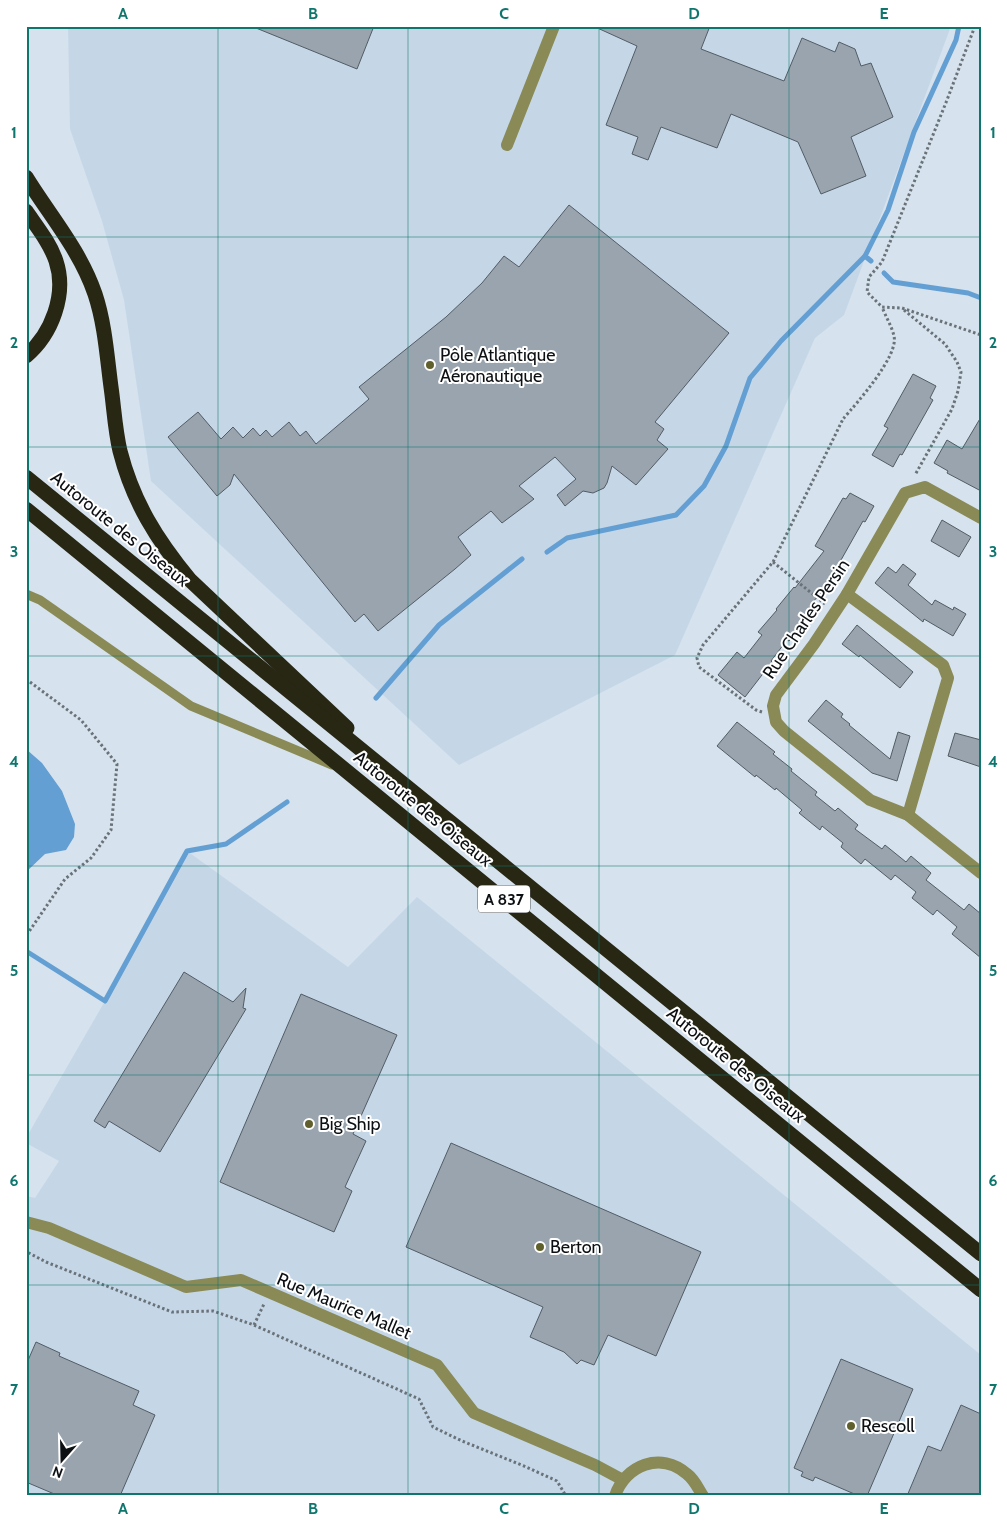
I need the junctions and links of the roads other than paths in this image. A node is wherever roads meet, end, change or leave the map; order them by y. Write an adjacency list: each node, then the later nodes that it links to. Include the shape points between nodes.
1 (554, 26): 2 (street)
2 (507, 145)
3 (26, 177): 13 (highway, via 86,269 103,328 120,451 138,503 167,552 190,580)
4 (26, 211): 5 (highway, via 56,262 59,290 57,306 45,335)
5 (26, 356)
6 (26, 478): 13 (highway, Autoroute des Oiseaux / A 837)
7 (26, 509): 11 (highway, Autoroute des Oiseaux / A 837)
8 (981, 518): 10 (street, Rue Charles Persin, via 925,487 906,493)
9 (26, 594): 11 (lane, via 40,600 191,706)
10 (847, 594): 12 (street, via 943,666 948,678); 12 (street, Rue Charles Persin, via 776,695 774,715 784,731 870,800)
11 (348, 772): 17 (highway, Autoroute des Oiseaux / A 837)
12 (908, 814): 14 (street)
13 (447, 821): 16 (highway, Autoroute des Oiseaux / A 837)
14 (981, 873)
15 (26, 1222): 18 (street, Rue Maurice Mallet, via 49,1228 186,1287 241,1280 269,1292 437,1365 474,1413)
16 (981, 1254)
17 (981, 1290)
18 (623, 1480): 19 (street); 20 (street, via 636,1469 651,1463 670,1465 686,1472)
19 (615, 1496)
20 (703, 1496)

